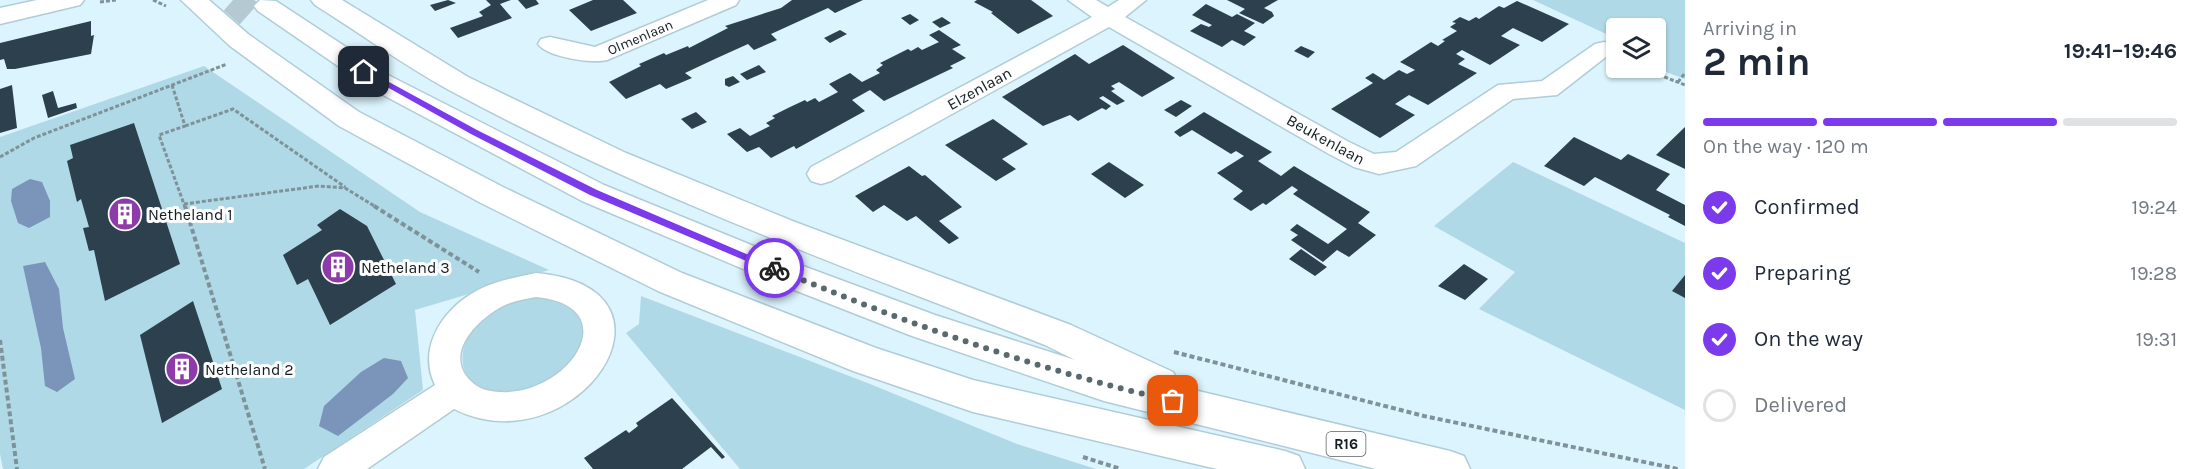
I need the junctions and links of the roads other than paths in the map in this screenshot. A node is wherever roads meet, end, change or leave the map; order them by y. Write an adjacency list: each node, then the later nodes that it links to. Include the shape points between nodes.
1 (71, 0): 7 (main road)
2 (194, 0): 14 (main road, via 239,40 349,118 492,195 670,282 866,360 973,396)
3 (728, 0): 9 (street, Olmenlaan, via 598,55)
4 (1079, 0): 8 (street, Beukenlaan)
5 (1136, 0): 8 (street, Elzenlaan)
6 (326, 1): 13 (main road, via 458,83 615,160 783,230 1058,335)
7 (0, 16)
8 (1109, 17): 10 (street, Beukenlaan, via 1339,148 1370,164 1387,166 1406,159 1507,91 1548,89); 11 (street, Elzenlaan)
9 (549, 44)
10 (1604, 49)
11 (821, 174)
12 (455, 390): 12 (street, via 445,369 447,345 459,322 481,303 508,290 536,285 563,288 584,299 597,317 600,339 592,363 555,396 530,406 504,409 479,405); 15 (street)
13 (1242, 417): 14 (main road, R16, via 1104,385 925,326 680,230 594,193 390,87 258,10 362,92 458,146 578,205 779,293); 17 (main road, R16)
14 (1213, 450): 16 (main road, R16)
15 (337, 469)
16 (1285, 469)
17 (1450, 469)

